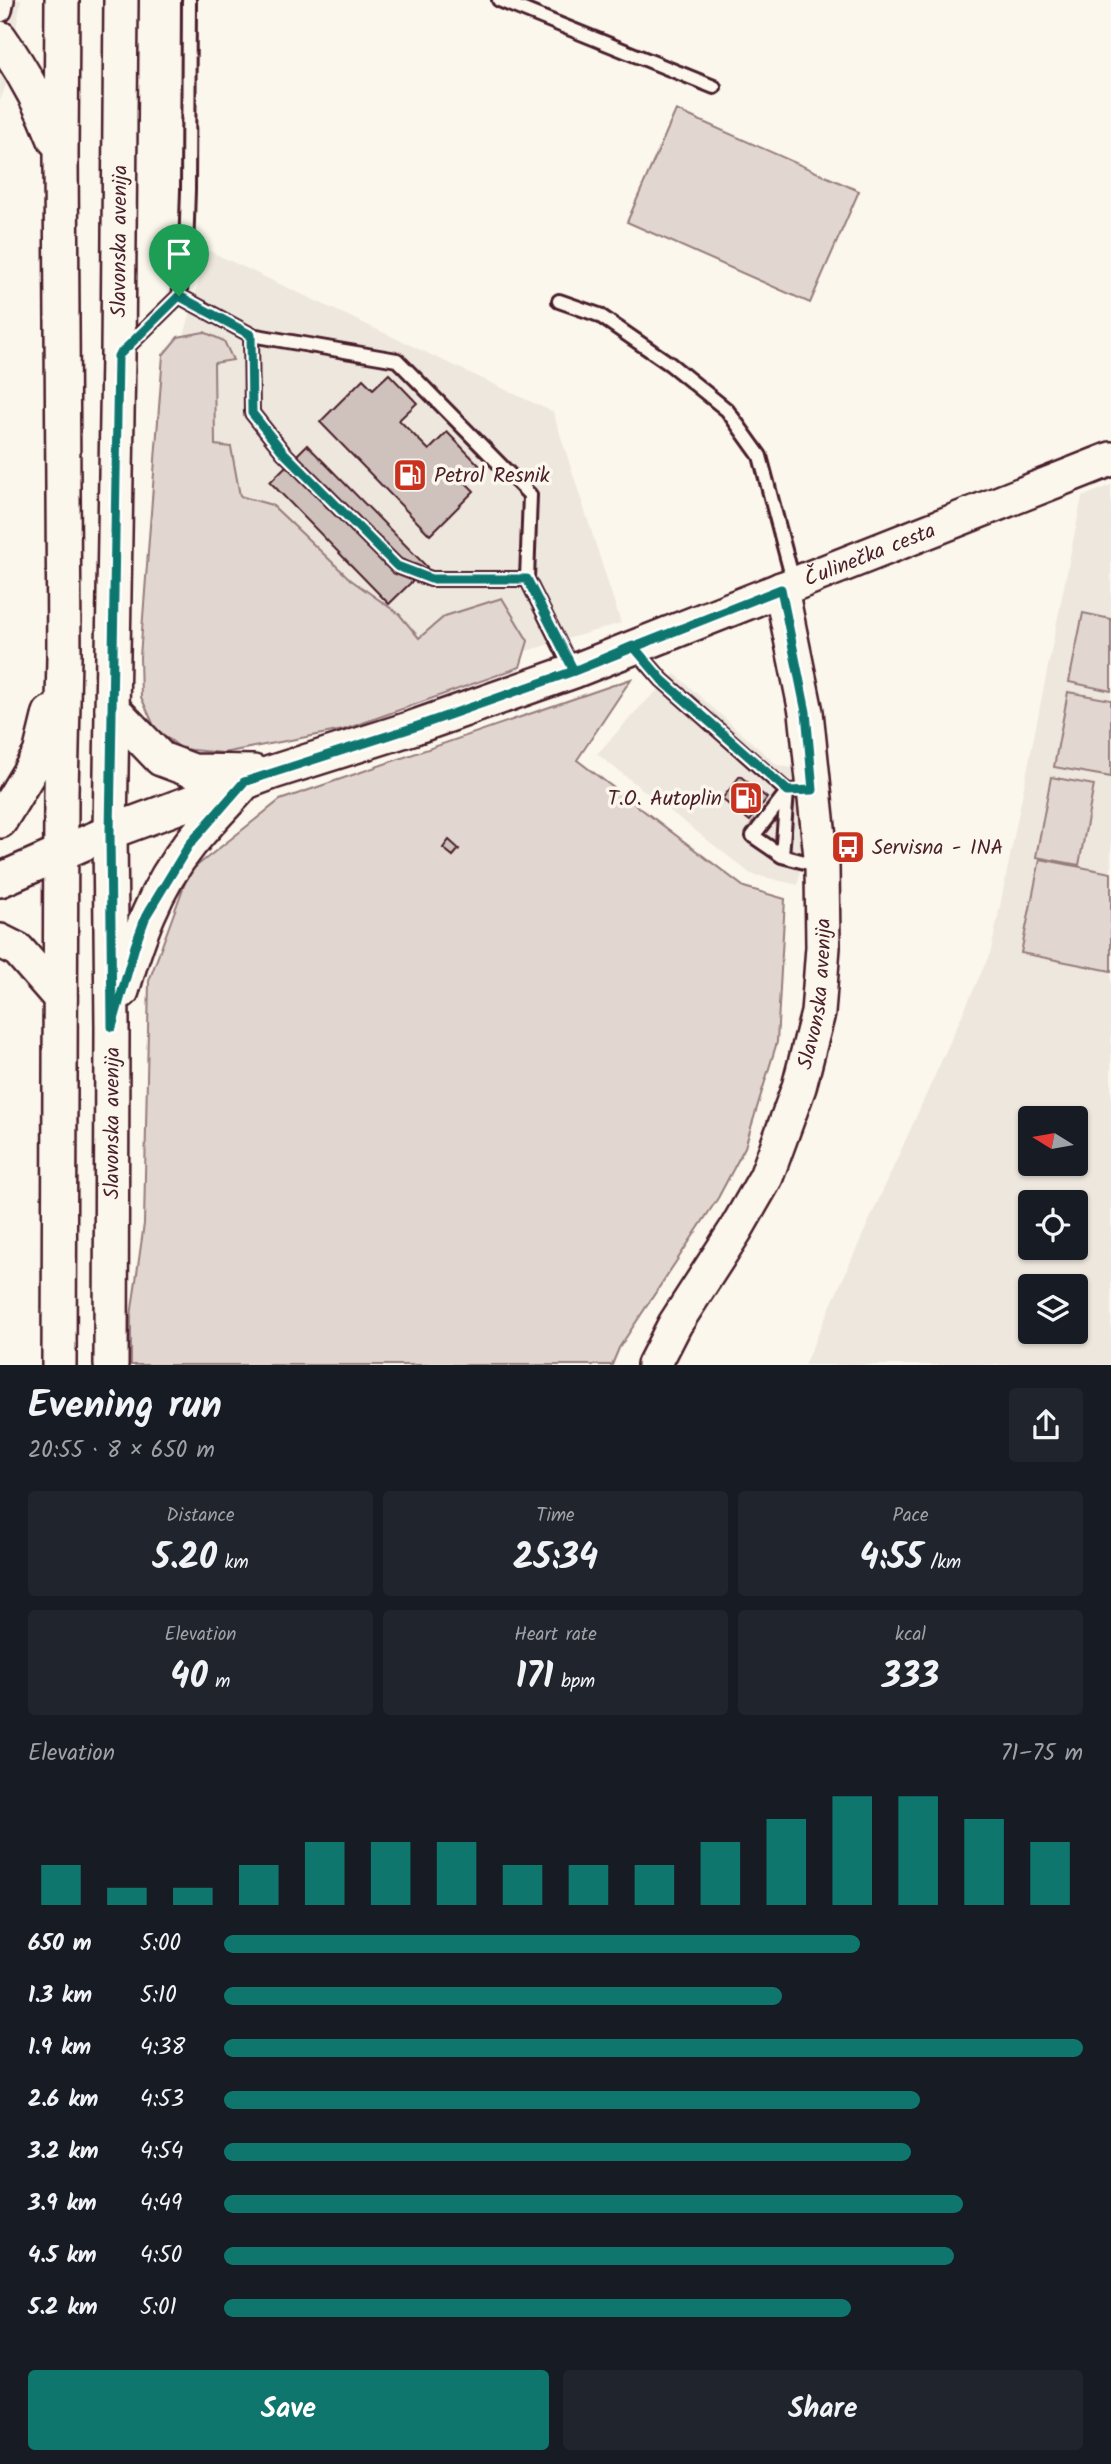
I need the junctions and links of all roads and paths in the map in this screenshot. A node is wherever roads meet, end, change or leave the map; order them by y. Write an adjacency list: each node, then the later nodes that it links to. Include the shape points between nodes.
1 (2, 0): 6 (street)
2 (62, 0): 9 (main road)
3 (121, 0): 13 (main road, Slavonska avenija)
4 (189, 0): 10 (lane, via 186,251)
5 (499, 0): 8 (lane)
6 (0, 9)
7 (0, 38): 9 (main road, via 43,109)
8 (715, 87)
9 (61, 155): 18 (main road)
10 (179, 296): 12 (lane); 13 (lane)
11 (559, 301): 16 (lane, via 599,315 670,363 727,410 760,456)
12 (251, 335): 15 (lane, via 252,413 283,452 397,566 431,579); 15 (lane, via 397,360 530,495)
13 (118, 356): 20 (main road, Slavonska avenija)
14 (1111, 459): 16 (main road, Čulinečka cesta)
15 (527, 579): 19 (lane)
16 (788, 587): 17 (main road, Čulinečka cesta); 22 (main road, Slavonska avenija, via 806,712)
17 (633, 646): 19 (main road, Čulinečka cesta); 22 (lane, via 662,680)
18 (64, 657): 23 (main road, via 40,754); 25 (main road)
19 (574, 671): 21 (main road, Čulinečka cesta)
20 (112, 708): 21 (main road, via 154,755 177,766); 24 (main road, Slavonska avenija)
21 (259, 777): 24 (main road, Čulinečka cesta); 31 (main road, via 189,845 152,906 135,946)
22 (800, 791): 26 (lane); 26 (lane, via 753,836); 27 (main road, Slavonska avenija)
23 (0, 821)
24 (110, 832): 25 (main road, Čulinečka cesta); 31 (main road, Slavonska avenija)
25 (62, 852): 28 (main road, Čulinečka cesta); 30 (main road)
26 (782, 856): 27 (lane)
27 (822, 866): 34 (main road, Slavonska avenija, via 818,1013 799,1087 766,1177)
28 (0, 880)
29 (0, 941): 30 (main road, via 19,950)
30 (60, 998): 32 (main road)
31 (112, 1027): 33 (main road, Slavonska avenija)
32 (59, 1365)
33 (111, 1365)
34 (654, 1365)

